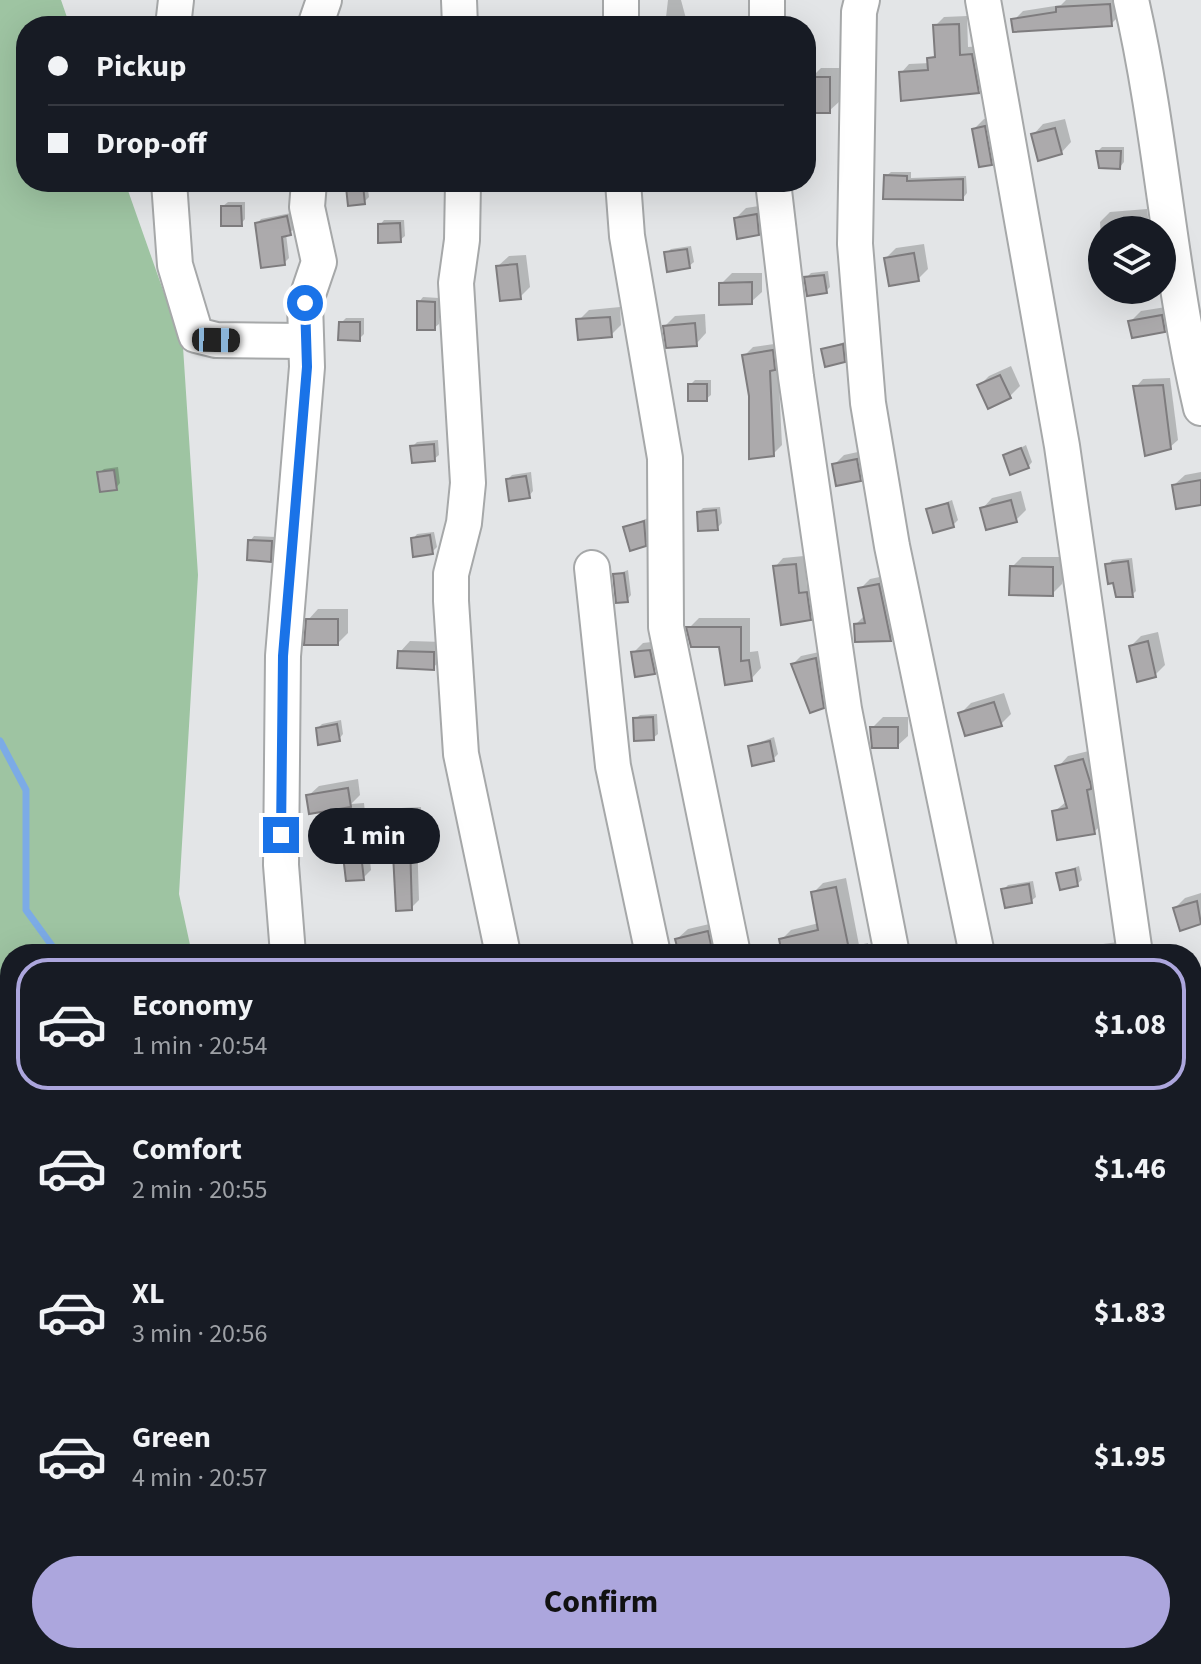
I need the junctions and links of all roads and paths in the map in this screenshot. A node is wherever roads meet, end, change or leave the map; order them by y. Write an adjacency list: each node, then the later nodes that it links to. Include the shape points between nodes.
1 (862, 0): 17 (street, via 855,244 868,403 892,546)
2 (983, 0): 18 (street, via 1062,446)
3 (1131, 0): 10 (street, via 1182,322)
4 (170, 192): 9 (street, via 175,265 196,335)
5 (308, 192): 9 (street, via 319,262 308,288)
6 (463, 192): 13 (street, via 456,283 468,483 451,601 461,754)
7 (624, 192): 15 (street, via 665,458 666,627)
8 (774, 192): 16 (street, via 844,709)
9 (306, 341): 12 (street, via 283,656 281,865)
10 (1201, 408)
11 (592, 568): 14 (street, via 613,766)
12 (287, 944)
13 (501, 944)
14 (651, 944)
15 (731, 944)
16 (890, 944)
17 (975, 944)
18 (1134, 944)

